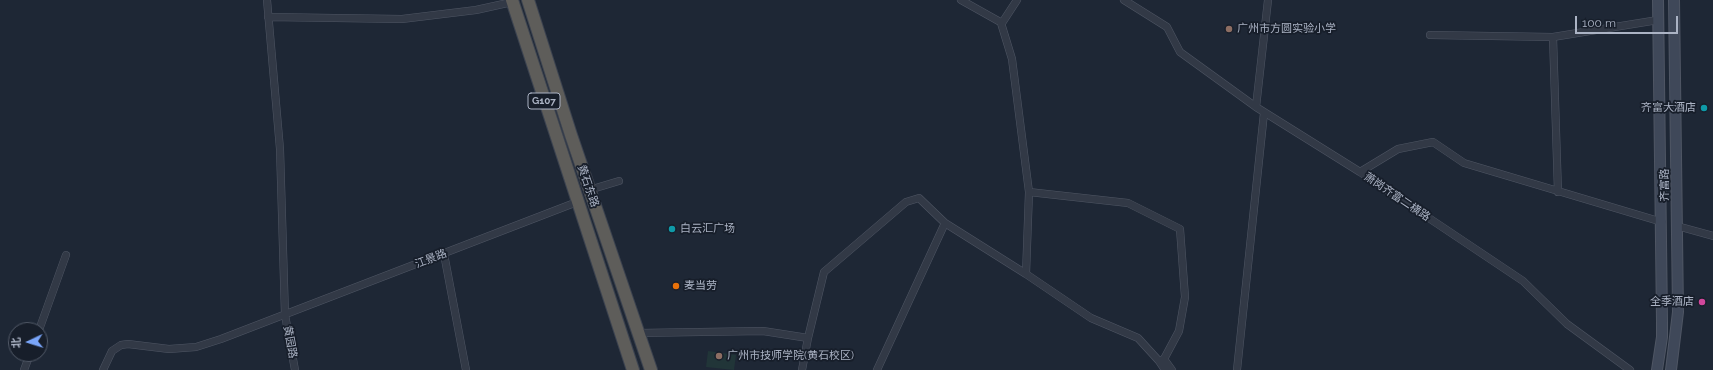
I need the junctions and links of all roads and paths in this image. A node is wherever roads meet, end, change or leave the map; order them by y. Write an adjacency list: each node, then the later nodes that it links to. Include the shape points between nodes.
1 (267, 0): 10 (street, 黄园路)
2 (528, 0): 19 (highway, 黄石东路 / G107)
3 (961, 0): 12 (street)
4 (1016, 0): 12 (street)
5 (1124, 0): 15 (street, 萧岗齐富二横路, via 1167,27 1180,52)
6 (1268, 0): 15 (street)
7 (1658, 0): 11 (main road, 齐富路)
8 (1674, 0): 25 (main road, 齐富路)
9 (512, 1): 10 (street, via 476,10 402,19); 22 (highway, 黄石东路 / G107)
10 (268, 17): 32 (street, 黄园路, via 280,149)
11 (1658, 20): 14 (street); 24 (main road, 齐富路)
12 (1001, 23): 20 (street, via 1012,59)
13 (1430, 35): 14 (street)
14 (1554, 37): 21 (street)
15 (1256, 107): 16 (street, 萧岗齐富二横路)
16 (1264, 113): 17 (street, 萧岗齐富二横路); 46 (street)
17 (1360, 172): 21 (street, via 1398,149 1433,142 1464,163); 47 (street, 萧岗齐富二横路, via 1523,281 1567,324)
18 (619, 181): 19 (street)
19 (589, 190): 34 (highway, 黄石东路 / G107)
20 (1028, 192): 29 (street); 36 (street, via 1128,203 1180,229 1185,298 1180,331)
21 (1558, 192): 24 (street)
22 (577, 202): 27 (street, 江景路); 40 (highway, 黄石东路 / G107)
23 (945, 222): 29 (street); 35 (street, via 918,198 906,202 824,272); 43 (street)
24 (1662, 222): 30 (main road, 齐富路)
25 (1677, 226): 26 (street); 31 (main road, 齐富路)
26 (1713, 236)
27 (444, 254): 32 (street, 江景路); 39 (street)
28 (66, 255): 33 (street)
29 (1026, 274): 36 (street, via 1091,318 1138,338)
30 (1662, 312): 31 (main road); 48 (main road, 齐富路, via 1662,338)
31 (1678, 312): 49 (main road, 齐富路)
32 (285, 315): 37 (street, 江景路, via 196,347 169,349 121,345 112,351); 38 (street, 黄园路)
33 (42, 322)
34 (638, 333): 35 (street, via 763,331); 41 (highway, 黄石东路 / G107)
35 (808, 338): 42 (street)
36 (1161, 360): 44 (street); 45 (street)
37 (103, 370)
38 (295, 370)
39 (466, 370)
40 (633, 370)
41 (651, 370)
42 (802, 370)
43 (877, 370)
44 (1165, 370)
45 (1172, 370)
46 (1237, 370)
47 (1630, 370)
48 (1657, 370)
49 (1671, 370)

